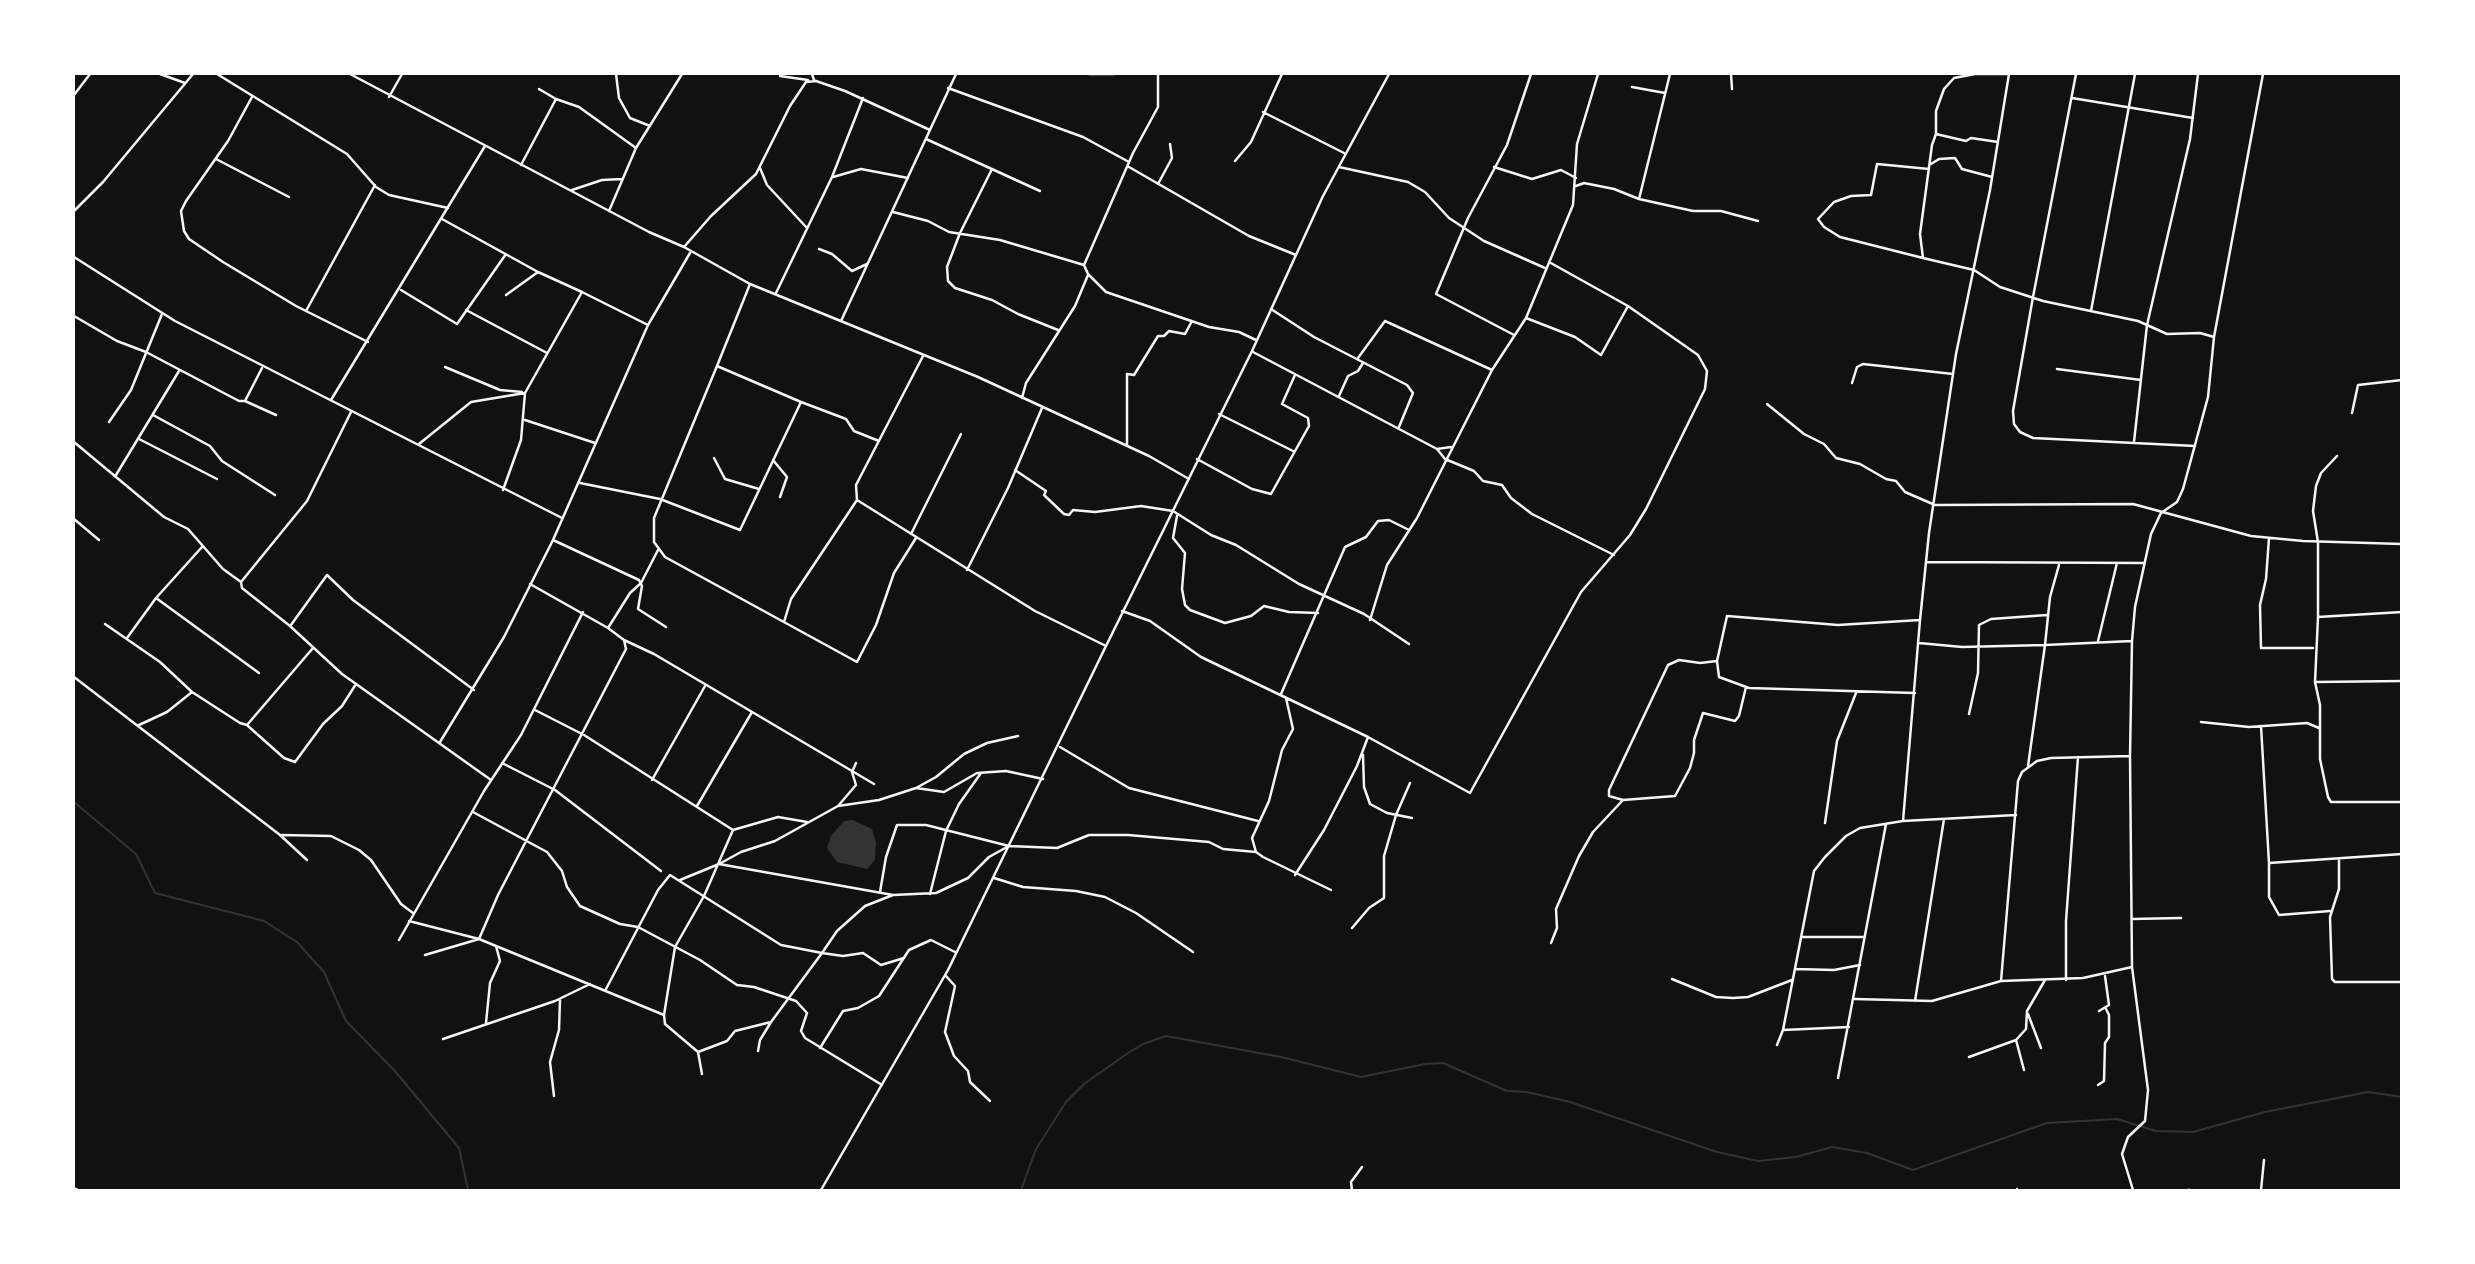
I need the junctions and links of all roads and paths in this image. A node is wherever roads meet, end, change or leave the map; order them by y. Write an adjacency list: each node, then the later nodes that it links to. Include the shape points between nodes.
1 (90, 74): 33 (street)
2 (160, 74): 27 (street)
3 (193, 74): 27 (street)
4 (217, 74): 34 (street)
5 (350, 74): 35 (street)
6 (402, 74): 35 (street)
7 (616, 74): 42 (street, via 620,99 630,118)
8 (682, 74): 42 (street)
9 (812, 74): 26 (street)
10 (956, 74): 29 (street)
11 (1089, 74): 12 (street)
12 (1114, 74)
13 (1158, 74): 53 (street, via 1158,107)
14 (1282, 74): 40 (street)
15 (1389, 74): 50 (street)
16 (1531, 74): 56 (street, via 1507,145)
17 (1598, 74): 63 (street, via 1577,144)
18 (1670, 74): 32 (street)
19 (1731, 74): 31 (street)
20 (2009, 74): 44 (street, via 1965,75 1948,83 1936,111); 46 (street)
21 (2076, 74): 37 (street)
22 (2135, 74): 39 (street)
23 (2199, 74): 41 (street)
24 (2263, 74): 115 (street)
25 (780, 76): 26 (street)
26 (816, 81): 36 (street); 58 (street, via 803,83)
27 (185, 83): 73 (street)
28 (1632, 87): 32 (street)
29 (948, 88): 43 (street); 53 (street, via 1083,137)
30 (539, 89): 38 (street)
31 (1732, 89)
32 (1665, 93): 71 (street)
33 (74, 94)
34 (252, 97): 51 (street); 66 (street, via 347,154)
35 (389, 97): 48 (street)
36 (863, 98): 43 (street); 60 (street)
37 (2071, 98): 39 (street); 100 (street)
38 (556, 99): 49 (street, via 579,107); 54 (street)
39 (2127, 106): 41 (street); 105 (street)
40 (1263, 112): 50 (street); 52 (street, via 1251,142)
41 (2193, 118): 111 (street)
42 (650, 127): 49 (street)
43 (930, 130): 45 (street)
44 (1937, 134): 46 (street); 57 (street)
45 (926, 139): 59 (street); 62 (street)
46 (1998, 142): 61 (street)
47 (1170, 144): 65 (street, via 1172,158)
48 (485, 146): 54 (street); 72 (street)
49 (636, 148): 64 (street)
50 (1345, 154): 55 (street)
51 (216, 159): 70 (street); 104 (street, via 181,211 184,231 223,262)
52 (1236, 161)
53 (1129, 164): 65 (street); 90 (street)
54 (521, 165): 68 (street)
55 (1339, 167): 79 (street, via 1408,183); 85 (street)
56 (1493, 167): 63 (street, via 1532,179 1560,170); 79 (street)
57 (1929, 167): 61 (street, via 1939,159 1955,158 1962,169); 87 (street, via 1920,234); 87 (street, via 1877,164 1871,195 1834,202 1818,219 1840,237)
58 (760, 168): 78 (street, via 767,185); 81 (street)
59 (992, 169): 69 (street); 80 (street)
60 (832, 177): 62 (street, via 861,169); 78 (street)
61 (1992, 177): 92 (street)
62 (908, 178): 75 (street)
63 (1576, 178): 67 (street)
64 (622, 179): 68 (street, via 602,180); 74 (street)
65 (1158, 184): 85 (street, via 1249,236)
66 (374, 185): 72 (street, via 389,195); 104 (street)
67 (1576, 186): 71 (street, via 1584,183 1614,189); 88 (street, via 1573,205)
68 (570, 191): 74 (street)
69 (1040, 191)
70 (289, 197)
71 (1639, 199): 77 (street, via 1693,211 1721,211)
72 (448, 208): 76 (street)
73 (74, 211)
74 (609, 211): 81 (street)
75 (892, 211): 80 (street); 89 (street)
76 (442, 219): 84 (street); 96 (street)
77 (1758, 222)
78 (808, 228): 98 (street)
79 (1466, 228): 91 (street); 114 (street, via 1437,296)
80 (960, 233): 90 (street); 113 (street, via 946,274 951,285)
81 (684, 247): 83 (street)
82 (819, 250): 89 (street, via 832,254 852,271)
83 (690, 253): 95 (street); 112 (street)
84 (506, 254): 93 (street); 103 (street)
85 (1296, 255): 102 (street)
86 (74, 257): 106 (street)
87 (1923, 258): 92 (street)
88 (1549, 262): 91 (street); 101 (street)
89 (868, 264): 109 (street)
90 (1084, 265): 94 (street)
91 (1546, 269): 108 (street)
92 (1974, 270): 100 (street, via 2000,287); 131 (street)
93 (538, 272): 97 (street); 99 (street)
94 (1088, 274): 110 (street, via 1106,292); 113 (street, via 1075,306)
95 (750, 284): 98 (street); 124 (street)
96 (400, 289): 103 (street, via 457,324); 117 (street)
97 (582, 292): 112 (street); 120 (street)
98 (775, 293): 109 (street)
99 (506, 295)
100 (2033, 297): 105 (street); 155 (street, via 2014,424 2033,438)
101 (1628, 306): 108 (street, via 1601,355 1575,337); 195 (street, via 1698,355 1707,371 1702,400 1646,509)
102 (1271, 309): 116 (street); 122 (street)
103 (467, 310): 120 (street)
104 (306, 311): 117 (street)
105 (2091, 311): 111 (street)
106 (162, 314): 119 (street); 126 (street)
107 (74, 316): 119 (street)
108 (1526, 318): 114 (street)
109 (841, 321): 121 (street)
110 (1192, 321): 116 (street); 158 (street, via 1185,334 1168,331 1158,336 1134,375 1128,374)
111 (2147, 325): 115 (street, via 2172,335); 132 (street)
112 (648, 326): 156 (street)
113 (1058, 330): 137 (street, via 1029,376)
114 (1514, 335): 128 (street)
115 (2214, 337): 159 (street, via 2208,397)
116 (1256, 340): 118 (street)
117 (368, 342): 138 (street)
118 (1252, 351): 130 (street); 145 (street)
119 (146, 352): 129 (street); 149 (street, via 131,390)
120 (547, 354): 135 (street)
121 (923, 356): 137 (street); 153 (street)
122 (1358, 358): 123 (street); 128 (street, via 1385,321)
123 (1363, 363): 136 (street, via 1358,372 1348,376); 150 (street, via 1413,393)
124 (716, 366): 140 (street); 177 (street)
125 (445, 367): 135 (street, via 500,390)
126 (262, 368): 138 (street); 139 (street)
127 (2057, 369): 132 (street)
128 (1492, 370): 160 (street)
129 (179, 371): 139 (street); 146 (street)
130 (1295, 374): 136 (street); 162 (street, via 1282,404 1308,418 1309,426)
131 (1953, 374): 134 (street, via 1863,364 1857,367); 179 (street)
132 (2141, 380): 155 (street)
133 (2402, 380): 144 (street, via 2358,385)
134 (1852, 383)
135 (525, 393): 148 (street); 157 (street, via 471,402)
136 (1339, 397): 150 (street)
137 (1023, 398): 142 (street)
138 (331, 400): 143 (street)
139 (244, 401): 147 (street)
140 (801, 402): 153 (street, via 846,419 854,432); 166 (street)
141 (1767, 404): 179 (street, via 1824,444 1836,458 1866,467)
142 (1042, 408): 158 (street); 168 (street)
143 (351, 412): 157 (street); 201 (street, via 307,501)
144 (2352, 413)
145 (1219, 414): 162 (street); 165 (street)
146 (153, 415): 152 (street); 175 (street, via 210,446 222,461)
147 (276, 415)
148 (525, 420): 156 (street); 174 (street)
149 (109, 422)
150 (1399, 428): 161 (street)
151 (961, 434): 186 (street)
152 (139, 439): 169 (street); 171 (street)
153 (879, 441): 178 (street, via 856,485)
154 (74, 442): 169 (street)
155 (2134, 442): 159 (street)
156 (595, 443): 172 (street)
157 (419, 444): 174 (street)
158 (1127, 446): 170 (street)
159 (2195, 446): 181 (street, via 2177,502)
160 (1451, 447): 161 (street); 167 (street)
161 (1437, 449): 167 (street)
162 (1293, 451): 165 (street, via 1267,494)
163 (2337, 456): 191 (street, via 2316,486 2313,511)
164 (714, 458): 173 (street, via 724,479)
165 (1197, 459): 170 (street)
166 (773, 460): 173 (street); 176 (street, via 787,477)
167 (1445, 460): 185 (street); 195 (street, via 1474,471 1483,481 1502,485 1532,514)
168 (1015, 470): 180 (street, via 1045,490 1044,495 1063,514 1141,506); 200 (street)
169 (116, 475): 193 (street, via 164,517 188,529)
170 (1189, 478): 180 (street)
171 (217, 480)
172 (579, 482): 177 (street); 183 (street)
173 (759, 489): 177 (street, via 740,530)
174 (503, 490): 183 (street)
175 (275, 495)
176 (780, 497)
177 (660, 499): 194 (street, via 653,530)
178 (857, 500): 186 (street); 214 (street, via 791,599)
179 (1935, 505): 181 (street, via 2101,502 2133,504); 196 (street)
180 (1173, 511): 182 (street); 206 (street)
181 (2161, 513): 188 (street); 198 (street)
182 (1177, 515): 204 (street); 209 (street, via 1173,538 1185,553 1182,589 1190,611 1225,624 1264,606)
183 (562, 518): 190 (street)
184 (74, 519): 189 (street)
185 (1410, 530): 204 (street, via 1389,520 1378,521 1366,537 1349,543); 212 (street, via 1387,565)
186 (911, 534): 187 (street)
187 (916, 537): 200 (street); 214 (street, via 894,573 857,662)
188 (2269, 538): 191 (street); 229 (street, via 2260,648)
189 (99, 540)
190 (553, 540): 202 (street); 203 (street)
191 (2318, 542): 192 (street); 211 (street)
192 (2402, 544)
193 (202, 547): 201 (street); 205 (street)
194 (658, 550): 202 (street); 214 (street)
195 (1614, 555): 253 (street, via 1581,592 1469,793)
196 (1926, 562): 199 (street); 213 (street)
197 (2117, 563): 198 (street); 199 (street); 222 (street)
198 (2144, 563): 221 (street)
199 (2059, 565): 210 (street)
200 (967, 570): 227 (street)
201 (241, 582): 216 (street, via 242,588)
202 (641, 583): 217 (street, via 638,609); 218 (street)
203 (530, 584): 207 (street); 238 (street)
204 (1326, 597): 209 (street); 212 (street)
205 (156, 598): 219 (street); 231 (street)
206 (1122, 611): 227 (street); 242 (street, via 1150,621 1201,657)
207 (583, 612): 218 (street); 243 (street)
208 (2402, 612): 211 (street)
209 (1318, 613): 242 (street)
210 (2047, 615): 225 (street, via 1982,621); 226 (street)
211 (2318, 617): 229 (street)
212 (1370, 620): 224 (street)
213 (1920, 620): 223 (street); 230 (street, via 1838,625 1727,617)
214 (784, 622)
215 (105, 624): 219 (street)
216 (290, 626): 228 (street); 238 (street, via 327,575 353,600)
217 (666, 627)
218 (608, 628): 220 (street)
219 (127, 638): 239 (street)
220 (624, 640): 236 (street); 251 (street, via 624,655)
221 (2132, 641): 222 (street); 257 (street)
222 (2098, 642): 226 (street)
223 (1919, 643): 225 (street); 241 (street)
224 (1409, 644)
225 (1977, 645): 226 (street); 245 (street, via 1978,673)
226 (2045, 645): 261 (street)
227 (1106, 646): 255 (street)
228 (313, 648): 235 (street); 247 (street)
229 (2314, 648): 234 (street)
230 (1717, 661): 237 (street, via 1719,677); 271 (street, via 1668,664 1609,790 1609,796)
231 (260, 673)
232 (74, 677): 248 (street)
233 (2402, 681): 234 (street)
234 (2315, 682): 250 (street)
235 (356, 684): 247 (street, via 295,762 284,758); 254 (street)
236 (705, 686): 244 (street); 266 (street)
237 (1746, 687): 240 (street); 271 (street, via 1735,721 1703,713 1690,768 1675,796)
238 (474, 690): 254 (street)
239 (192, 692): 247 (street); 248 (street, via 167,712)
240 (1856, 693): 241 (street); 283 (street, via 1837,741)
241 (1915, 693): 281 (street)
242 (1283, 695): 253 (street); 280 (street, via 1293,729)
243 (535, 709): 251 (street); 259 (street)
244 (752, 712): 262 (street); 274 (street)
245 (1969, 714)
246 (2201, 722): 249 (street)
247 (247, 724)
248 (137, 725): 287 (street)
249 (2261, 726): 250 (street, via 2307,723); 294 (street)
250 (2319, 728): 272 (street, via 2323,783 2331,802)
251 (584, 734): 266 (street); 270 (street)
252 (1018, 736): 269 (street, via 964,754)
253 (1368, 737): 256 (street)
254 (440, 742): 265 (street)
255 (1058, 746): 264 (street); 280 (street, via 1129,788)
256 (1362, 751): 276 (street, via 1370,804); 297 (street, via 1324,830)
257 (2130, 756): 258 (street); 308 (street)
258 (2078, 757): 261 (street, via 2051,758); 331 (street)
259 (502, 763): 265 (street); 270 (street)
260 (856, 763): 262 (street)
261 (2028, 766): 277 (street, via 2018,781)
262 (852, 772): 268 (street); 273 (street, via 856,785)
263 (981, 773): 264 (street, via 1006,771); 269 (street, via 944,792); 286 (street)
264 (1043, 779): 289 (street)
265 (491, 780): 275 (street)
266 (652, 780): 274 (street)
267 (1410, 783): 276 (street)
268 (874, 784)
269 (916, 788): 273 (street)
270 (555, 790): 288 (street); 296 (street)
271 (1623, 800): 316 (street, via 1593,832 1579,856 1556,909 1557,928)
272 (2402, 802)
273 (838, 806): 282 (street)
274 (696, 807): 285 (street)
275 (472, 812): 288 (street); 306 (street)
276 (1396, 815): 278 (street); 311 (street, via 1384,856 1384,898)
277 (2015, 815): 279 (street); 333 (street)
278 (1412, 818)
279 (1944, 819): 281 (street); 340 (street)
280 (1258, 821): 290 (street, via 1252,838)
281 (1903, 821): 284 (street)
282 (807, 822): 285 (street, via 778,817); 295 (street)
283 (1825, 823)
284 (1886, 824): 312 (street, via 1860,828 1846,836 1814,871); 313 (street)
285 (733, 830): 295 (street)
286 (946, 831): 289 (street); 301 (street, via 926,825 897,825); 302 (street)
287 (280, 835): 293 (street); 306 (street, via 331,836 359,850)
288 (528, 841): 310 (street, via 547,852 580,906); 314 (street)
289 (1009, 846): 290 (street, via 1057,848 1088,835 1128,835 1209,842 1223,849); 298 (street); 302 (street, via 989,857 968,878)
290 (1256, 852): 297 (street)
291 (2402, 855): 292 (street)
292 (2339, 858): 294 (street); 305 (street, via 2339,889)
293 (307, 860)
294 (2269, 863): 305 (street, via 2269,897 2278,915)
295 (719, 864): 299 (street); 301 (street); 304 (street)
296 (661, 872)
297 (1295, 875): 300 (street)
298 (993, 878): 319 (street); 320 (street, via 1023,887 1105,897)
299 (679, 880): 304 (street); 310 (street, via 670,875)
300 (1331, 890)
301 (880, 892): 303 (street)
302 (930, 894): 303 (street)
303 (893, 895): 321 (street, via 865,906 837,930)
304 (704, 896): 318 (street); 321 (street, via 781,945)
305 (2330, 911): 334 (street, via 2335,982)
306 (413, 914): 309 (street)
307 (2181, 918): 308 (street)
308 (2132, 919): 325 (street)
309 (409, 921): 314 (street); 315 (street)
310 (638, 927): 318 (street); 336 (street)
311 (1352, 928)
312 (1801, 937): 313 (street); 326 (street)
313 (1865, 937): 324 (street)
314 (479, 939): 317 (street); 322 (street)
315 (399, 940)
316 (1551, 943)
317 (496, 946): 335 (street); 346 (street, via 500,961 490,982)
318 (675, 947): 338 (street, via 737,985); 344 (street)
319 (955, 952): 323 (street, via 932,940 909,950); 327 (street)
320 (1193, 952)
321 (822, 953): 323 (street, via 863,953 881,965); 338 (street)
322 (425, 955)
323 (904, 958): 353 (street, via 879,996 844,1011)
324 (1860, 965): 326 (street); 339 (street)
325 (2132, 967): 328 (street); 370 (street, via 2148,1090 2145,1121 2128,1137 2122,1154)
326 (1795, 969): 330 (street)
327 (945, 975): 360 (street); 363 (street, via 955,986 945,1032 970,1082)
328 (2105, 975): 331 (street); 341 (street, via 2110,998)
329 (1672, 979): 330 (street, via 1733,998 1748,997)
330 (1793, 979): 348 (street)
331 (2066, 979): 332 (street)
332 (2045, 980): 333 (street); 342 (street)
333 (2001, 981): 340 (street, via 1941,1000)
334 (2402, 982)
335 (590, 984): 336 (street); 337 (street)
336 (606, 989): 344 (street)
337 (560, 998): 346 (street); 362 (street, via 559,1031 550,1062)
338 (789, 998): 345 (street); 353 (street, via 807,1013 801,1031)
339 (1855, 999): 340 (street); 347 (street)
340 (1914, 1002)
341 (2106, 1009): 343 (street); 361 (street, via 2109,1037 2104,1081)
342 (2027, 1011): 350 (street, via 2026,1029); 352 (street)
343 (2099, 1011)
344 (664, 1015): 355 (street, via 665,1024)
345 (771, 1022): 354 (street); 355 (street, via 736,1031 727,1041)
346 (486, 1024): 349 (street)
347 (1849, 1027): 348 (street); 359 (street)
348 (1783, 1030): 351 (street)
349 (443, 1039)
350 (2017, 1041): 356 (street); 357 (street)
351 (1777, 1045)
352 (2041, 1048)
353 (820, 1049): 360 (street)
354 (758, 1051)
355 (698, 1052): 358 (street)
356 (1969, 1057)
357 (2024, 1070)
358 (702, 1074)
359 (1838, 1078)
360 (883, 1085): 368 (street)
361 (2098, 1085)
362 (554, 1096)
363 (990, 1101)
364 (2264, 1160): 371 (street)
365 (1362, 1167): 369 (street, via 1351,1182)
366 (74, 1188): 367 (street)
367 (78, 1191)
368 (821, 1191)
369 (1352, 1191)
370 (2133, 1191)
371 (2261, 1191)

